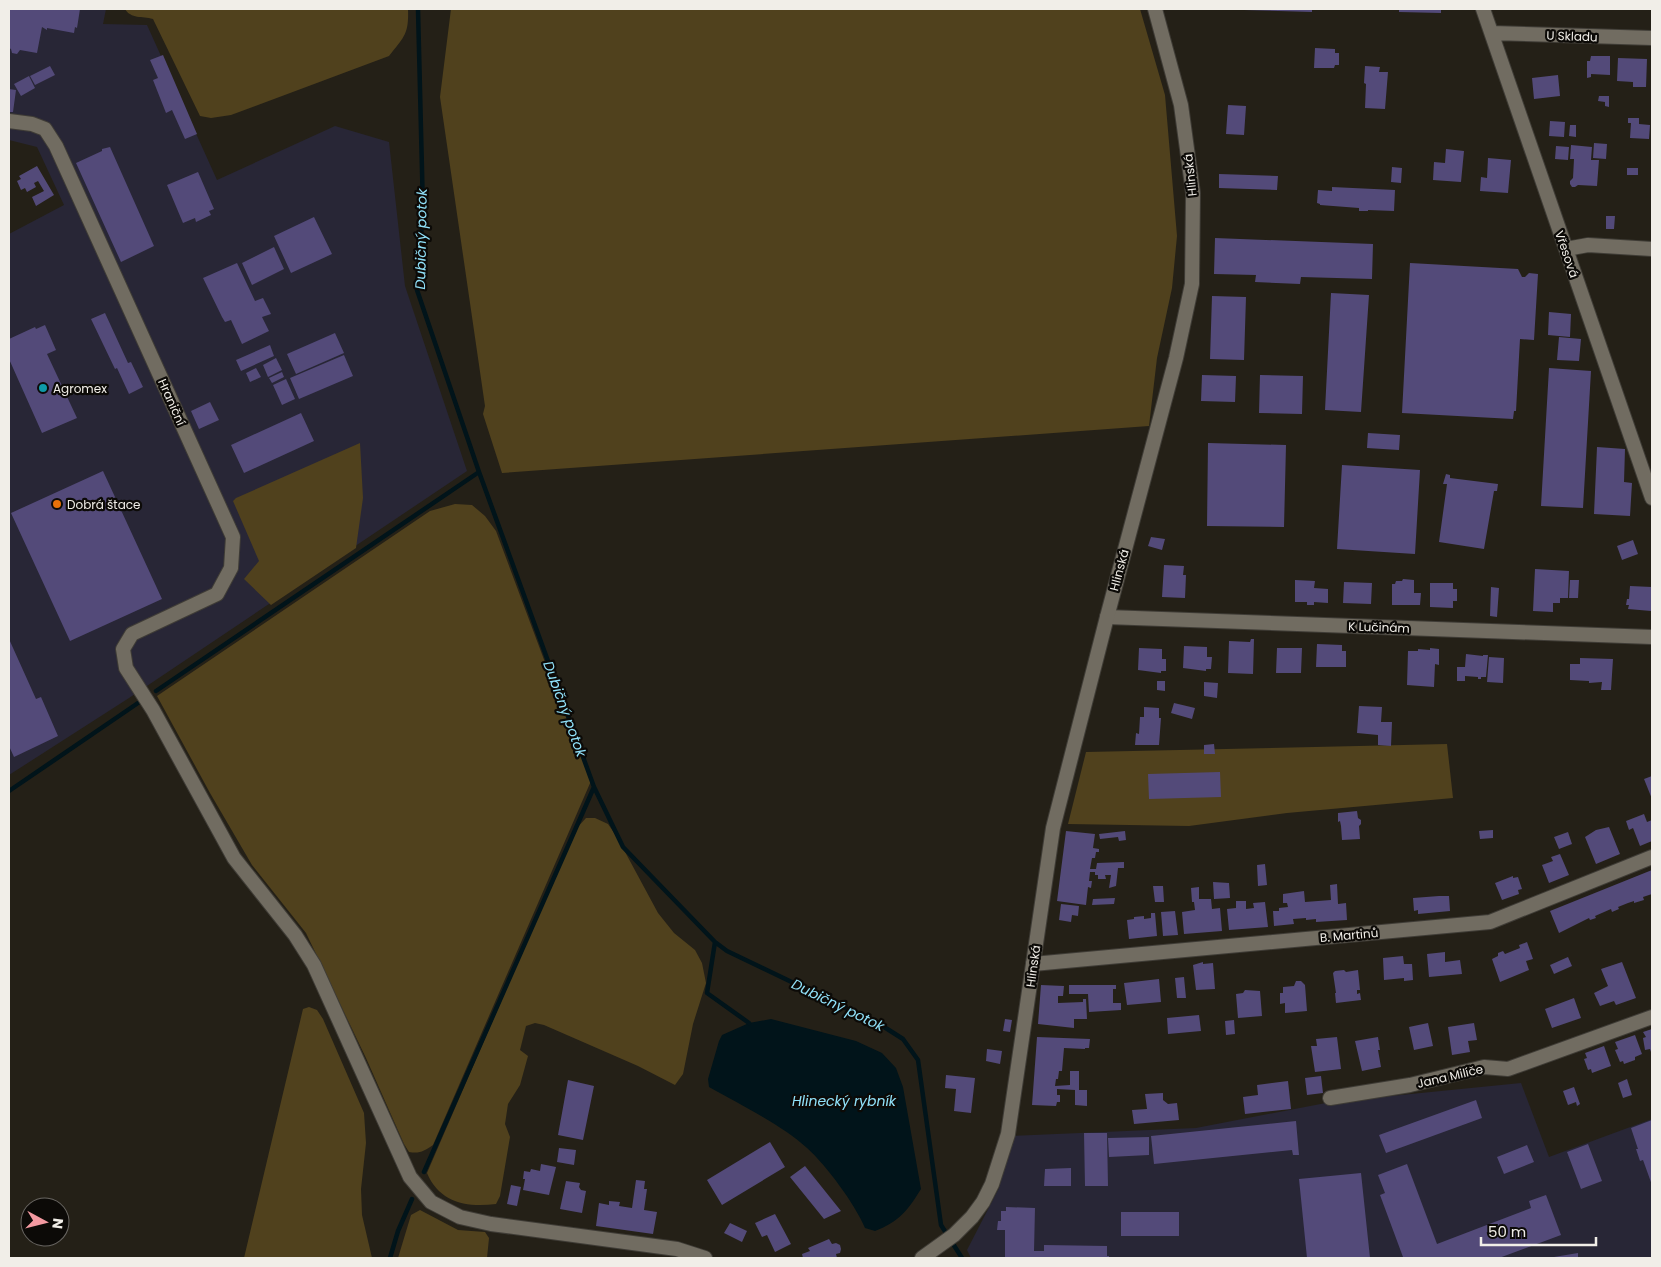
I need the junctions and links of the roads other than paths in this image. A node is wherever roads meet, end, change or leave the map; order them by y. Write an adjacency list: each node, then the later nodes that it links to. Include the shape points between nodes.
1 (1155, 9): 9 (street, Hlinská, via 1181,105 1193,193 1192,284 1176,358)
2 (1484, 9): 3 (street, Vřesová)
3 (1492, 33): 4 (street, U Skladu); 6 (street, Vřesová)
4 (1652, 38)
5 (9, 121): 15 (street, Hraniční, via 45,129 56,146 233,536 231,568 217,594 132,634 123,649 126,668 153,710 234,858 295,935 314,965 410,1177 431,1202 460,1217 677,1249)
6 (1566, 249): 7 (street, via 1588,245); 8 (street, Vřesová)
7 (1652, 249)
8 (1652, 498)
9 (1106, 617): 10 (street, K Lučinám); 12 (street, Hlinská, via 1053,828)
10 (1652, 637)
11 (1652, 857): 12 (street, B. Martinů, via 1490,922)
12 (1033, 964): 16 (street, Hlinská, via 1008,1134 992,1184 972,1217)
13 (1652, 1017): 14 (street, Jana Milíče, via 1508,1069 1484,1067 1410,1085)
14 (1330, 1098)
15 (705, 1258)
16 (922, 1258)

